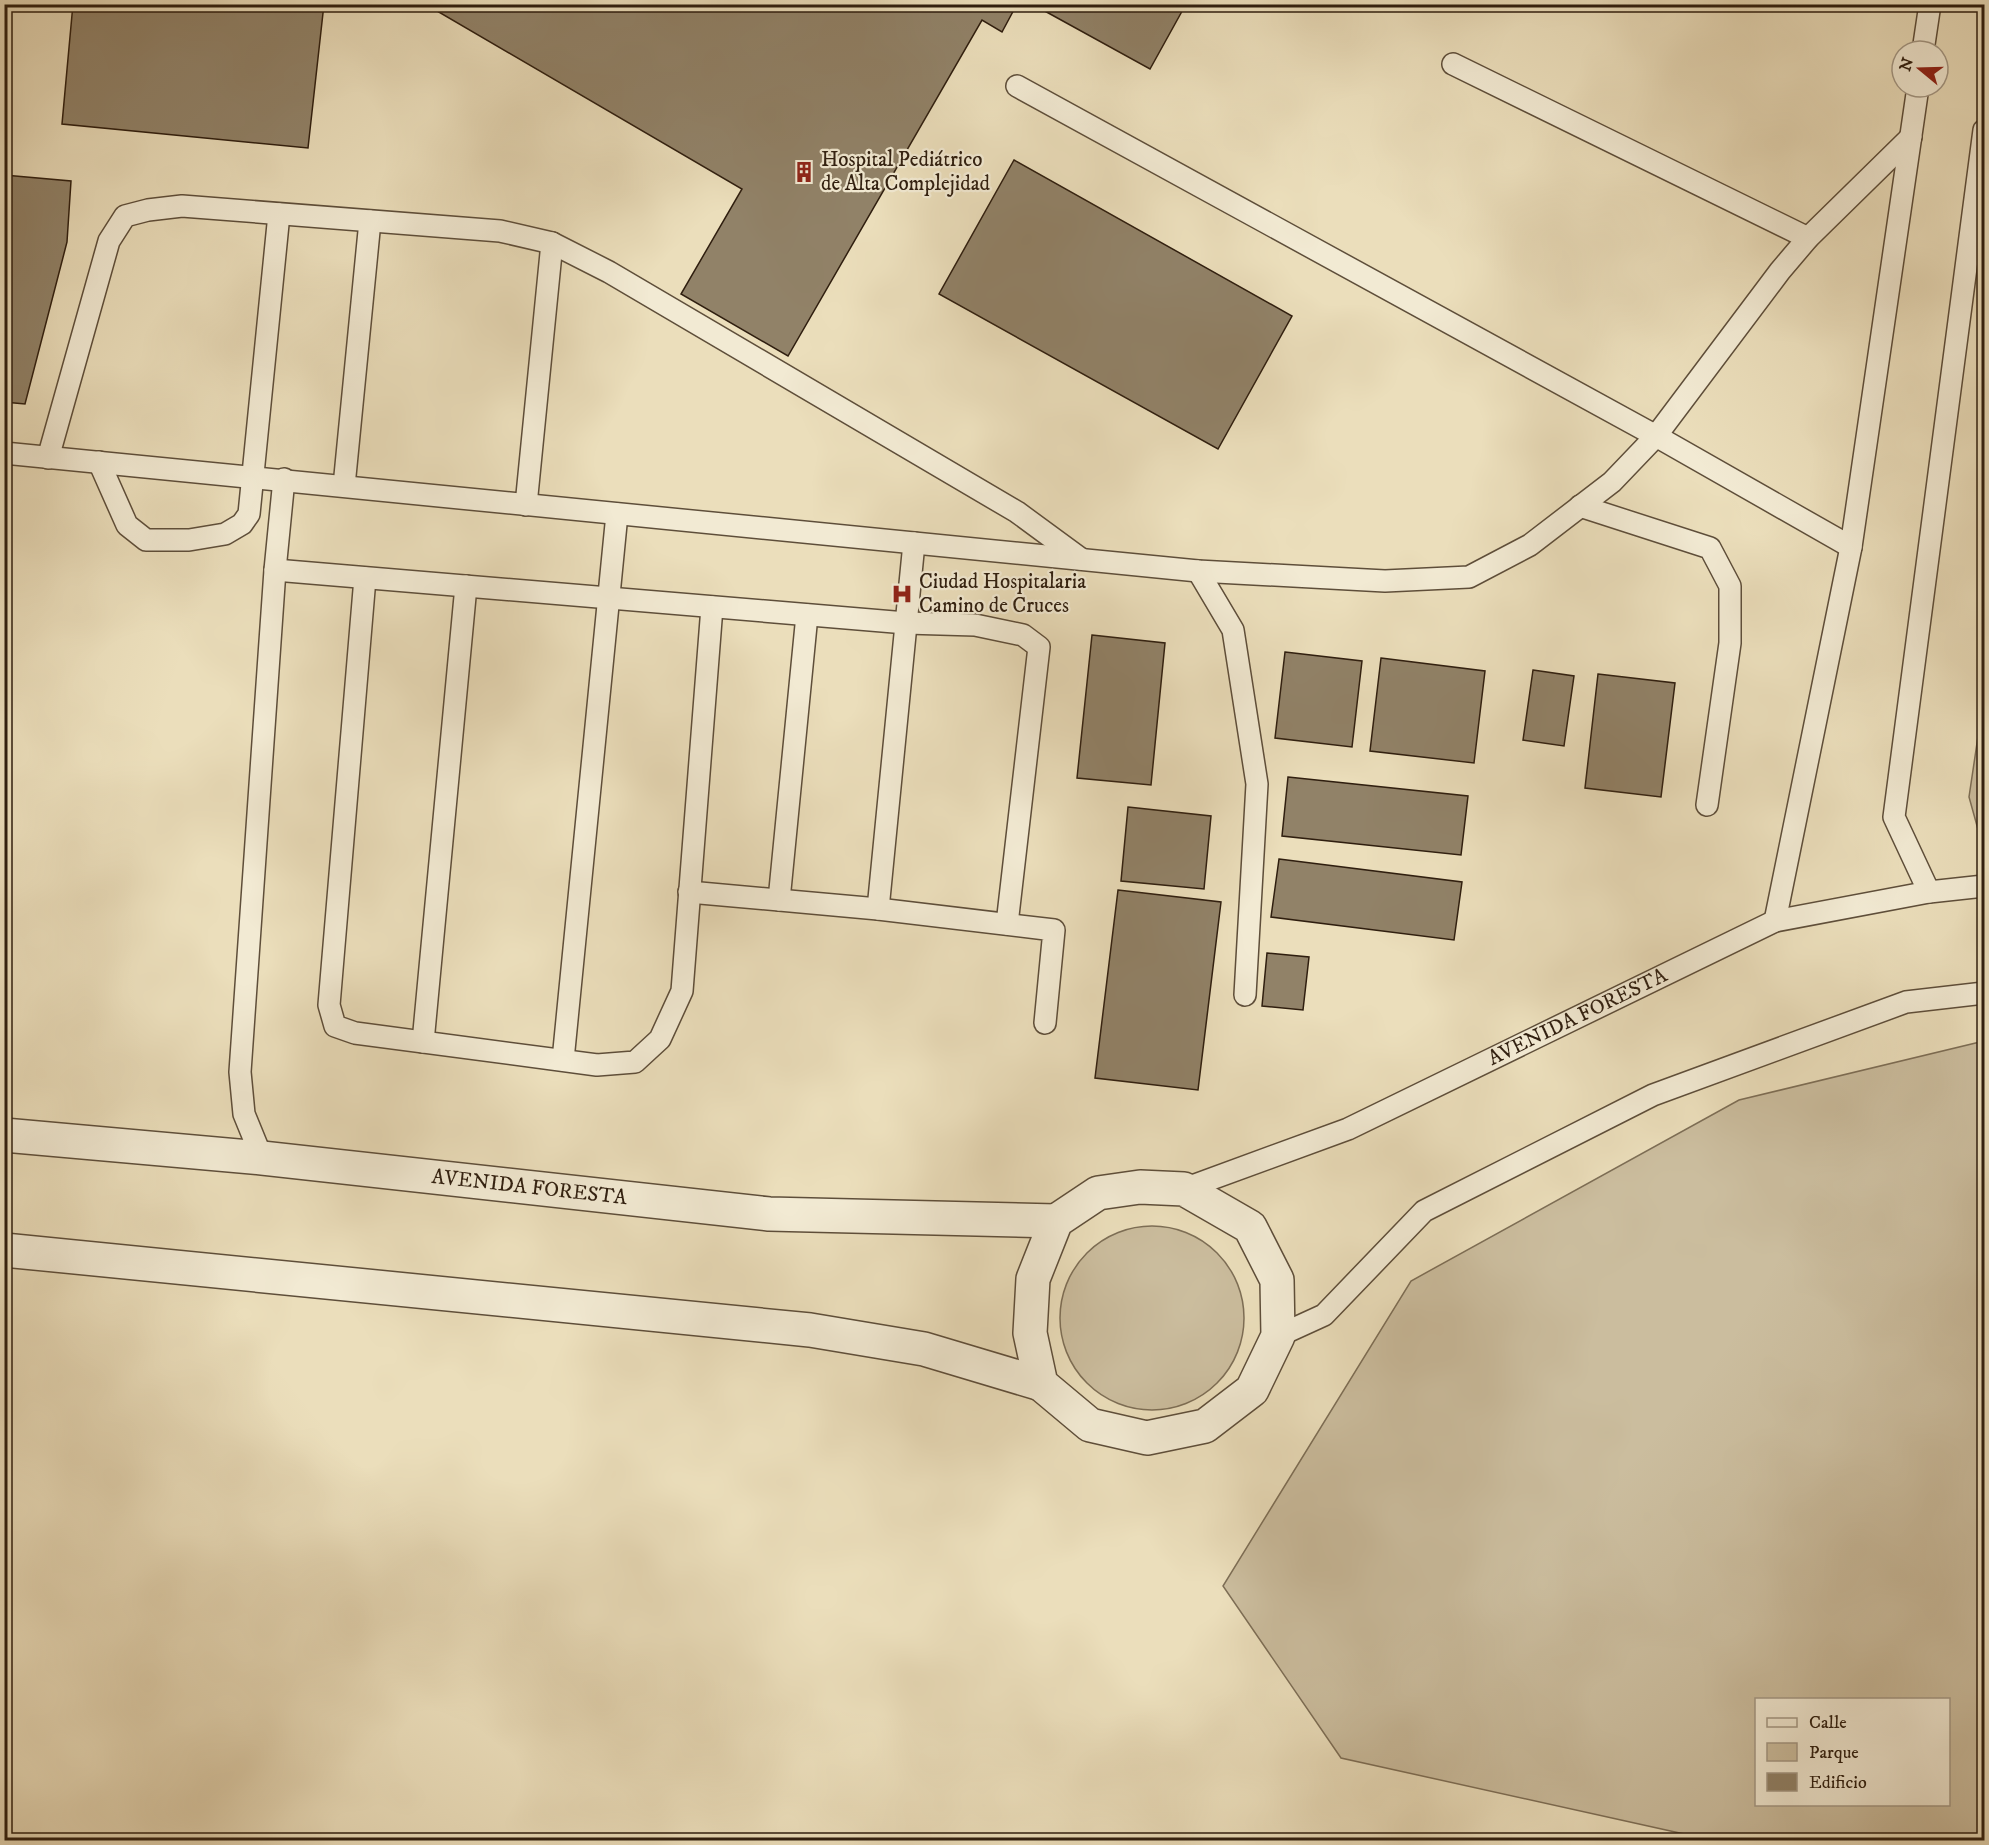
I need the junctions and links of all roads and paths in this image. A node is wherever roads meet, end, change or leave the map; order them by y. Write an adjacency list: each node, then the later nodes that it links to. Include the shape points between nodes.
1 (1930, 4): 2 (lane)
2 (1925, 39)
3 (1453, 64): 10 (lane)
4 (1017, 86): 12 (lane)
5 (1916, 99): 7 (lane)
6 (1984, 130): 36 (lane, via 1894,817)
7 (1911, 137): 10 (lane); 23 (lane)
8 (279, 214): 9 (lane); 14 (lane, via 182,206 125,216 109,241); 16 (lane)
9 (370, 221): 11 (lane, via 500,231); 18 (lane)
10 (1808, 238): 12 (lane)
11 (552, 243): 19 (lane); 24 (lane, via 609,272 1017,512)
12 (1656, 436): 20 (lane, via 1612,482); 23 (lane)
13 (4, 453): 14 (lane)
14 (48, 458): 15 (lane)
15 (99, 462): 16 (lane); 16 (lane, via 127,525 146,540 189,540 225,534 242,524 249,514)
16 (252, 476): 17 (lane)
17 (284, 479): 18 (lane); 25 (lane)
18 (344, 486): 19 (lane)
19 (526, 505): 21 (lane)
20 (1580, 506): 26 (lane, via 1530,545 1469,577 1385,581); 33 (lane, via 1710,548 1730,586 1730,643)
21 (617, 514): 22 (lane); 29 (lane)
22 (914, 543): 24 (lane); 32 (lane)
23 (1851, 547): 39 (lane)
24 (1082, 560): 26 (lane)
25 (275, 570): 27 (lane); 47 (lane, via 240,1072 244,1113)
26 (1198, 571): 42 (lane, via 1233,630 1257,784)
27 (365, 578): 28 (lane); 44 (lane, via 329,1005 335,1026 355,1033)
28 (466, 586): 29 (lane); 44 (lane)
29 (608, 598): 30 (lane); 45 (lane)
30 (712, 607): 31 (lane); 35 (lane)
31 (807, 615): 32 (lane); 37 (lane)
32 (906, 623): 38 (lane); 40 (lane, via 975,626 1023,635 1039,647)
33 (1707, 805)
34 (1984, 886): 36 (lane, AVENIDA FORESTA)
35 (690, 892): 37 (lane); 45 (lane, via 682,991 660,1039 635,1062 597,1065)
36 (1929, 892): 39 (lane, AVENIDA FORESTA)
37 (778, 900): 38 (lane)
38 (878, 909): 40 (lane)
39 (1775, 921): 48 (lane, AVENIDA FORESTA, via 1348,1129)
40 (1007, 924): 43 (lane, via 1054,930)
41 (1984, 993): 51 (lane, via 1906,1002 1653,1095 1424,1211 1324,1315)
42 (1245, 994)
43 (1045, 1023)
44 (423, 1042): 45 (lane)
45 (563, 1060)
46 (4, 1135): 47 (street, AVENIDA FORESTA)
47 (262, 1158): 49 (street, AVENIDA FORESTA, via 769,1214)
48 (1184, 1189): 49 (street, via 1140,1187 1098,1193); 51 (street, via 1250,1227 1277,1280)
49 (1056, 1221): 52 (street, via 1033,1279 1030,1334)
50 (4, 1250): 52 (street, via 810,1330 924,1349)
51 (1278, 1336): 52 (street, via 1252,1390 1205,1426 1147,1438 1090,1425)
52 (1041, 1384)

